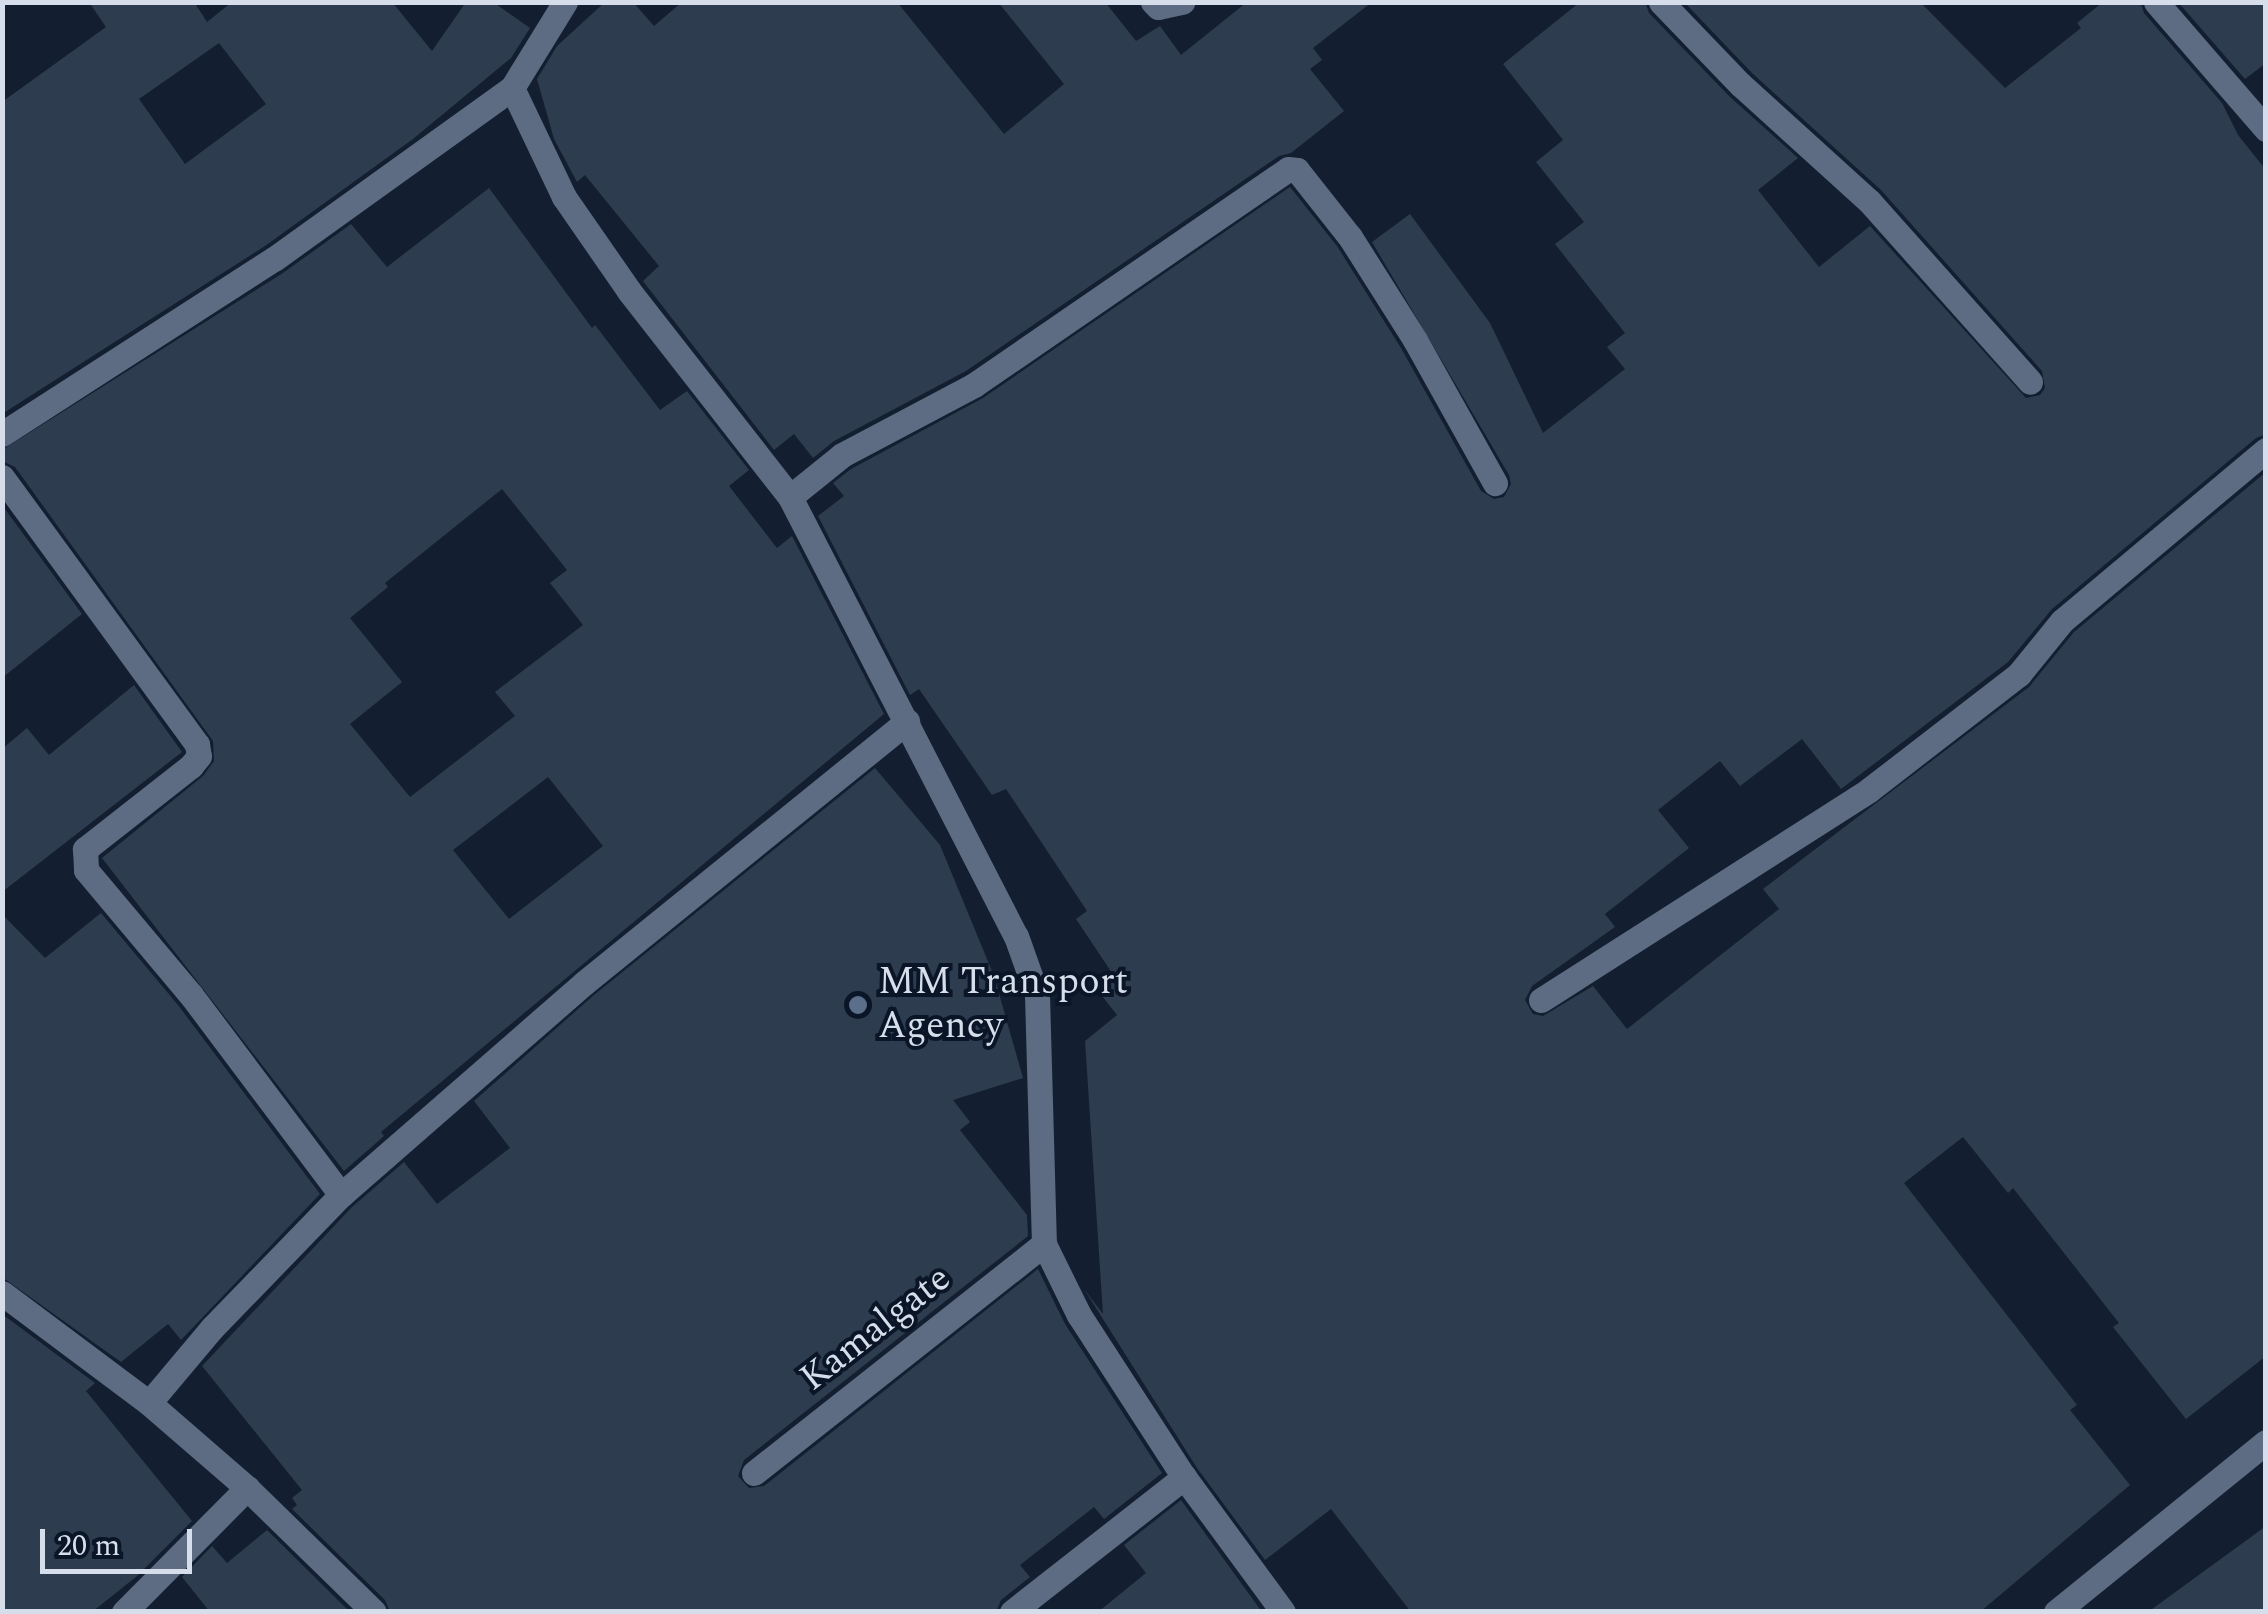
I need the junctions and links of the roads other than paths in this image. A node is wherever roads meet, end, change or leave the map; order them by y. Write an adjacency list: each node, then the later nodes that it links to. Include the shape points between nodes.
1 (565, 2): 6 (street)
2 (1153, 2): 3 (street)
3 (1182, 2)
4 (1661, 2): 8 (street, via 1741,86 1869,201)
5 (2156, 2): 7 (street)
6 (512, 88): 9 (street, via 274,259); 13 (street, via 564,197)
7 (2266, 129)
8 (2030, 382)
9 (2, 434)
10 (2266, 450): 15 (street, via 2062,621 2019,674 1869,790)
11 (2, 477): 16 (street, via 198,744 191,766 85,849 86,870 192,995)
12 (1495, 483): 13 (street, via 1350,237 1297,170 1288,169 974,385 842,455)
13 (790, 496): 14 (street)
14 (906, 721): 16 (street, via 584,982); 17 (street, via 1016,936 1037,995)
15 (1542, 1000)
16 (341, 1195): 19 (street)
17 (1044, 1244): 21 (street, Kamalgate); 22 (street, via 1079,1315)
18 (2, 1293): 19 (street)
19 (149, 1403): 23 (street)
20 (2266, 1442): 28 (street)
21 (754, 1473)
22 (1184, 1478): 26 (street); 27 (street)
23 (248, 1488): 24 (street); 25 (street)
24 (124, 1612)
25 (374, 1612)
26 (1012, 1612)
27 (1283, 1612)
28 (2056, 1612)

